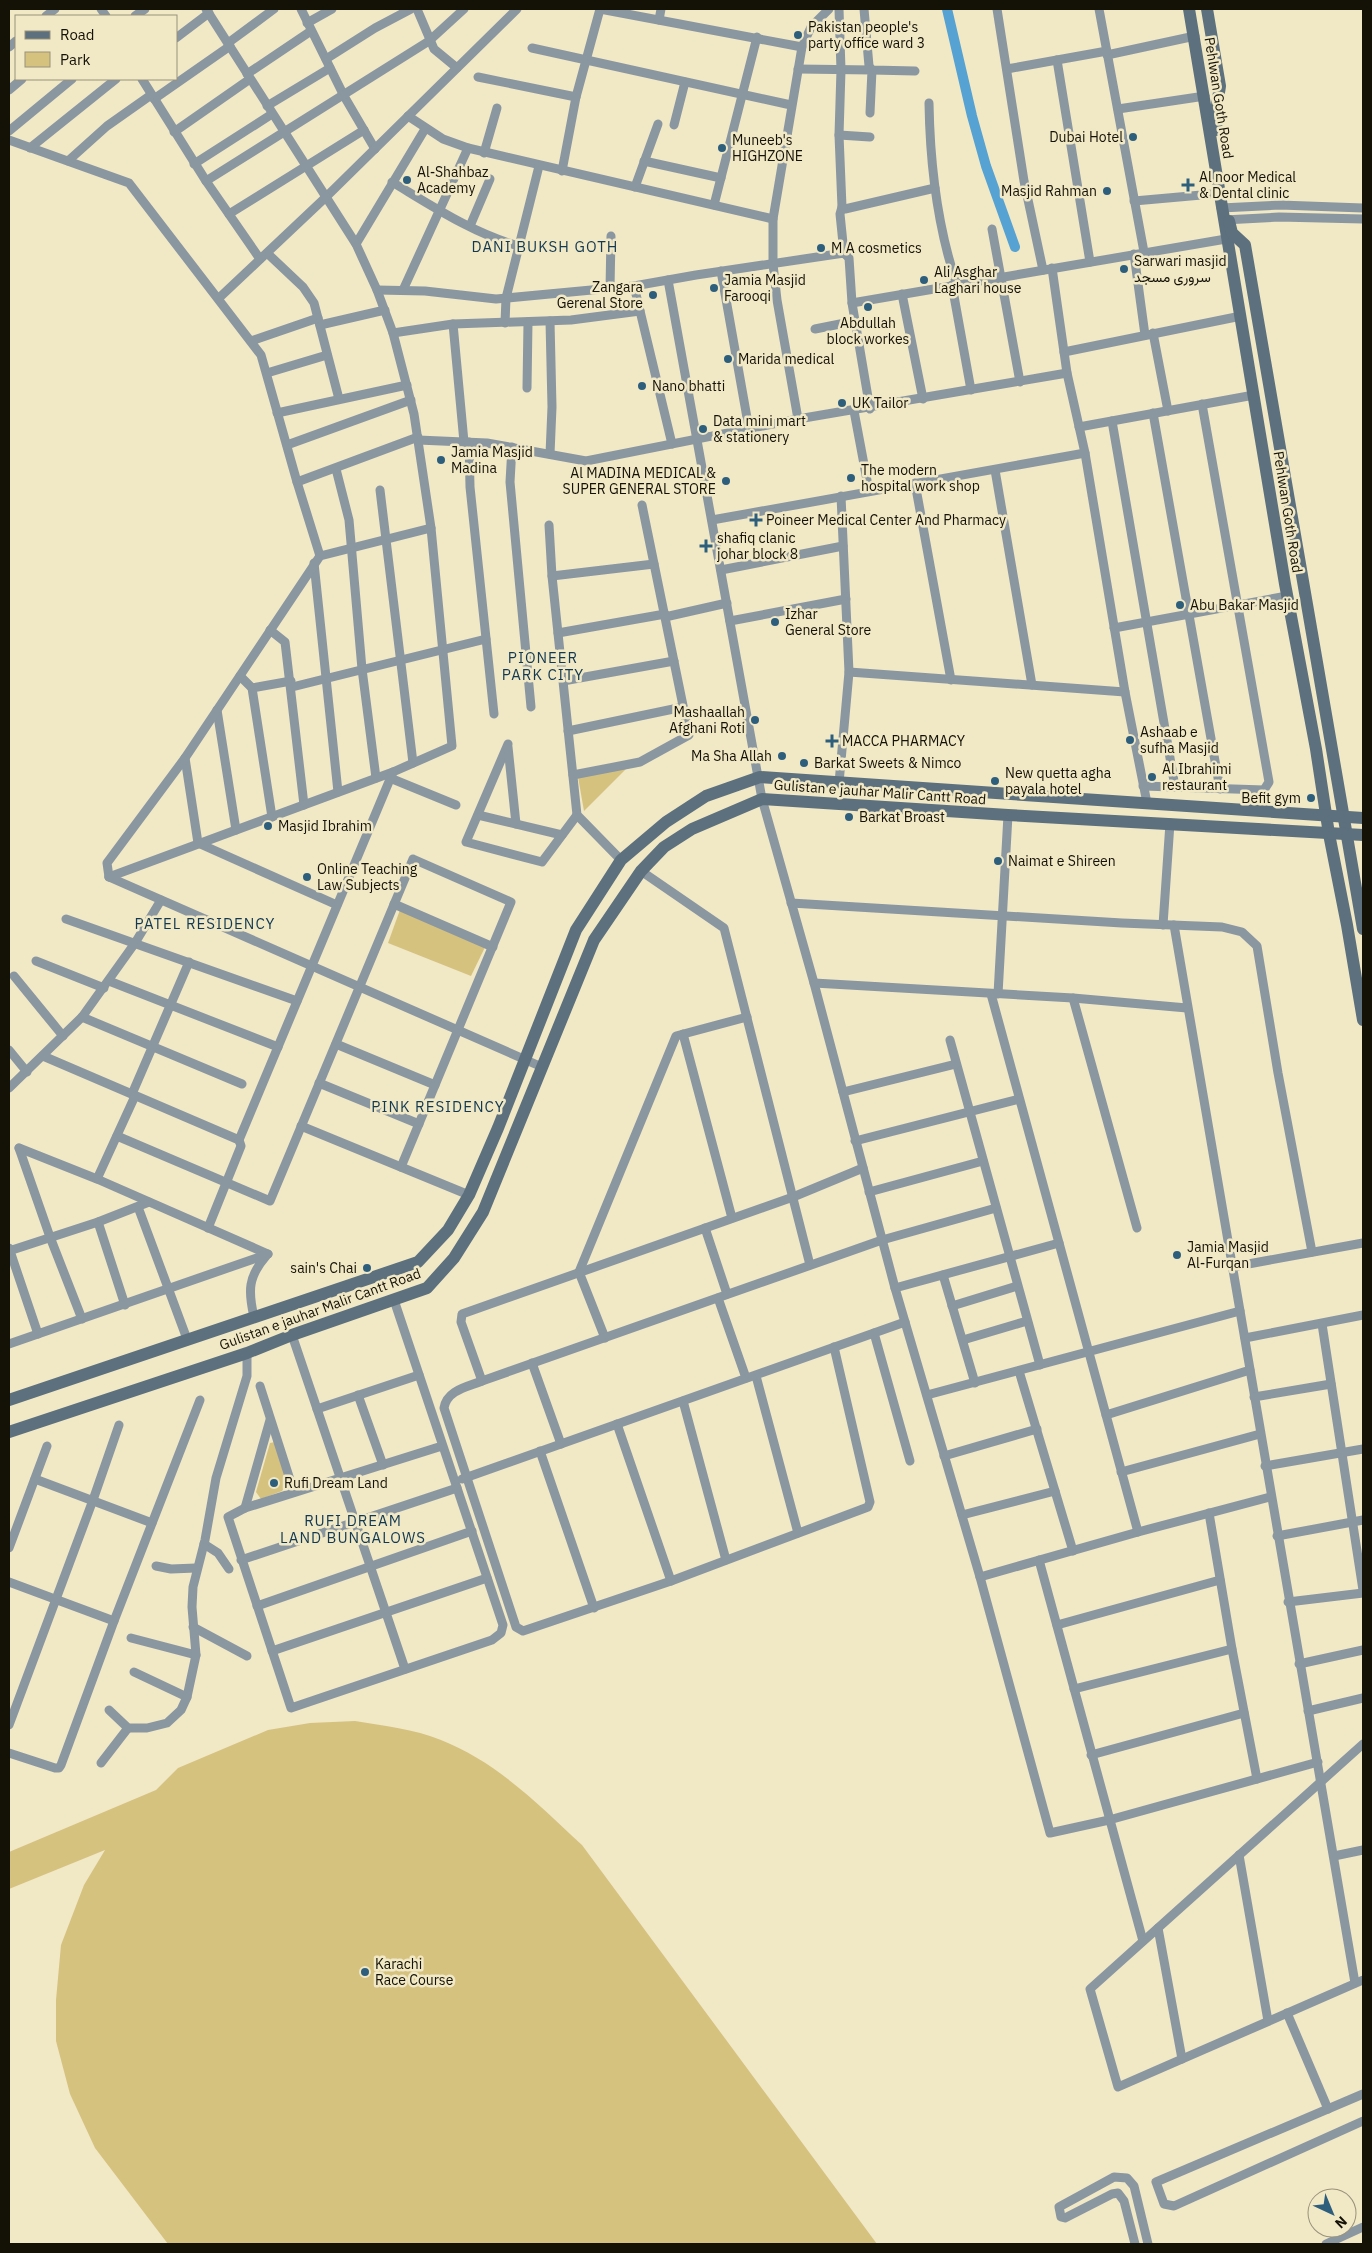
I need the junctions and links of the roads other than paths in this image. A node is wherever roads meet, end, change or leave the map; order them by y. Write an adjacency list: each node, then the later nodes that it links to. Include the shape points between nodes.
1 (274, 9): 24 (street)
2 (301, 9): 19 (street)
3 (332, 9): 19 (street)
4 (411, 9): 30 (street, via 375,28)
5 (417, 9): 23 (street)
6 (464, 9): 23 (street)
7 (516, 9): 31 (street)
8 (600, 9): 18 (street); 28 (street)
9 (661, 9): 18 (street)
10 (829, 9): 25 (street, via 811,27)
11 (839, 9): 34 (street)
12 (864, 9): 35 (street)
13 (997, 9): 33 (street)
14 (1099, 9): 27 (street)
15 (1189, 9): 21 (main road, Pehlwan Goth Road)
16 (1207, 9): 85 (main road, Pehlwan Goth Road, via 1220,86 1215,118)
17 (208, 10): 20 (street); 24 (street)
18 (659, 20): 22 (street)
19 (309, 27): 30 (street); 37 (street)
20 (178, 36)
21 (1195, 36): 27 (street); 49 (main road, Pehlwan Goth Road)
22 (757, 37): 25 (street); 47 (street)
23 (429, 41): 31 (street, via 434,50); 48 (street)
24 (229, 45): 37 (street); 39 (street)
25 (802, 47): 32 (street)
26 (532, 48): 28 (street)
27 (1107, 53): 29 (street); 55 (street)
28 (586, 60): 45 (street); 51 (street)
29 (1057, 60): 33 (street); 105 (street)
30 (328, 64): 48 (street); 56 (street)
31 (457, 68): 58 (street)
32 (798, 69): 34 (street); 53 (street)
33 (1007, 69): 107 (street, via 1024,182)
34 (841, 70): 35 (street); 66 (street)
35 (872, 70): 36 (street); 57 (street)
36 (915, 71)
37 (248, 76): 56 (street); 64 (street)
38 (478, 77): 51 (street)
39 (178, 79)
40 (21, 80): 46 (street)
41 (71, 80): 63 (street)
42 (115, 80): 69 (street)
43 (143, 80): 50 (street)
44 (177, 80): 50 (street)
45 (685, 82): 47 (street); 60 (street)
46 (9, 90)
47 (744, 95): 53 (street); 79 (street)
48 (344, 96): 62 (street); 65 (street)
49 (1204, 96): 55 (street); 85 (main road, Pehlwan Goth Road)
50 (152, 97): 64 (street); 74 (street, via 107,126)
51 (576, 97): 78 (street)
52 (929, 102): 84 (street)
53 (791, 105): 94 (street)
54 (497, 108): 72 (street)
55 (1118, 109): 87 (street)
56 (270, 110): 65 (street); 75 (street)
57 (870, 113)
58 (408, 116): 61 (street); 71 (street)
59 (658, 124): 73 (street)
60 (674, 125)
61 (425, 128): 70 (street); 82 (street)
62 (364, 130): 71 (street); 76 (street)
63 (9, 132)
64 (174, 132): 75 (street)
65 (284, 132): 76 (street); 81 (street)
66 (838, 135): 67 (street); 89 (street)
67 (870, 137)
68 (9, 140): 69 (street)
69 (30, 148): 74 (street)
70 (468, 148): 72 (street); 91 (street)
71 (375, 149): 86 (street)
72 (484, 153): 77 (street)
73 (644, 160): 79 (street); 83 (street)
74 (68, 161): 117 (street, via 129,183)
75 (194, 164): 81 (street)
76 (306, 166): 86 (street); 92 (street)
77 (539, 166): 78 (street); 101 (street)
78 (562, 171): 83 (street)
79 (721, 178): 88 (street)
80 (490, 179): 96 (street)
81 (206, 181): 92 (street)
82 (392, 182): 91 (street); 100 (street)
83 (635, 187): 88 (street)
84 (935, 188): 89 (street); 111 (street)
85 (1222, 193): 87 (street); 93 (main road, Pehlwan Goth Road)
86 (326, 197): 100 (street); 104 (street)
87 (1134, 201): 103 (street)
88 (714, 205): 94 (street)
89 (842, 207): 102 (street)
90 (1363, 208): 93 (street, via 1280,205)
91 (438, 210): 96 (street); 115 (street)
92 (229, 214): 104 (street)
93 (1225, 214): 95 (street); 99 (main road, Pehlwan Goth Road); 230 (main road, Pehlwan Goth Road, via 1232,233 1246,245)
94 (773, 219): 106 (street)
95 (1363, 219)
96 (470, 226): 101 (street)
97 (992, 229): 109 (street)
98 (611, 236): 113 (street)
99 (1226, 238): 103 (street); 122 (main road, Pehlwan Goth Road)
100 (356, 244): 114 (street)
101 (519, 246): 118 (street)
102 (844, 253): 106 (street); 119 (street, via 848,258)
103 (1139, 253): 105 (street); 131 (street)
104 (264, 256): 117 (street); 124 (street, via 309,294)
105 (1090, 262): 107 (street)
106 (773, 264): 108 (street); 151 (street)
107 (1047, 269): 109 (street); 133 (street)
108 (721, 271): 110 (street); 154 (street)
109 (1002, 277): 111 (street); 137 (street)
110 (668, 280): 112 (street); 156 (street)
111 (955, 285): 116 (street); 140 (street)
112 (634, 286): 113 (street); 121 (street)
113 (610, 288): 118 (street)
114 (377, 290): 115 (street); 120 (street)
115 (403, 290): 118 (street)
116 (902, 294): 119 (street); 142 (street)
117 (219, 298): 132 (street)
118 (506, 298): 127 (street)
119 (852, 303): 126 (street)
120 (384, 310): 124 (street); 130 (street)
121 (640, 311): 123 (street); 158 (street)
122 (1241, 316): 131 (street); 141 (main road, Pehlwan Goth Road)
123 (550, 321): 125 (street); 162 (street)
124 (319, 322): 132 (street); 134 (street)
125 (528, 322): 127 (street); 139 (street)
126 (855, 322): 129 (street); 146 (street)
127 (505, 323): 128 (street)
128 (453, 324): 130 (street); 157 (street)
129 (815, 329)
130 (393, 333): 138 (street)
131 (1149, 334): 133 (street); 148 (street)
132 (251, 341): 135 (street, via 261,355)
133 (1064, 352): 136 (street)
134 (327, 355): 135 (street); 143 (street)
135 (266, 373): 149 (street)
136 (1067, 373): 137 (street); 153 (street)
137 (1020, 382): 140 (street)
138 (407, 385): 143 (street); 144 (street)
139 (527, 388)
140 (971, 390): 142 (street)
141 (1254, 395): 145 (street); 181 (main road, Pehlwan Goth Road)
142 (923, 399): 146 (street)
143 (339, 400): 149 (street)
144 (411, 400): 155 (street); 159 (street)
145 (1202, 404): 148 (street); 184 (street)
146 (870, 408): 147 (street)
147 (854, 411): 151 (street); 168 (street)
148 (1168, 411): 150 (street)
149 (278, 413): 159 (street)
150 (1153, 414): 152 (street); 185 (street)
151 (798, 419): 154 (street)
152 (1112, 421): 153 (street); 188 (street)
153 (1079, 427): 161 (street)
154 (749, 429): 156 (street)
155 (418, 438): 157 (street); 163 (street); 173 (street)
156 (698, 440): 158 (street); 171 (street)
157 (466, 442): 160 (street); 192 (street)
158 (672, 444): 162 (street, via 586,461)
159 (286, 446): 165 (street)
160 (512, 448): 162 (street); 207 (street, via 510,482)
161 (1085, 453): 164 (street); 189 (street)
162 (550, 454)
163 (336, 469): 165 (street); 176 (street, via 349,520)
164 (995, 470): 166 (street); 203 (street)
165 (297, 482): 177 (street)
166 (914, 483): 168 (street); 201 (street)
167 (380, 490): 174 (street)
168 (869, 491): 169 (street)
169 (841, 496): 171 (street); 175 (street)
170 (642, 505): 178 (street)
171 (712, 520): 179 (street)
172 (549, 525): 180 (street)
173 (431, 528): 174 (street); 193 (street)
174 (387, 539): 176 (street); 194 (street)
175 (843, 546): 179 (street); 182 (street)
176 (351, 548): 177 (street); 196 (street)
177 (317, 560): 190 (street); 199 (street)
178 (654, 564): 180 (street); 186 (street)
179 (721, 570): 183 (street)
180 (552, 576): 191 (street)
181 (1287, 596): 184 (street); 229 (main road, Pehlwan Goth Road)
182 (846, 600): 187 (street); 197 (street)
183 (727, 603): 186 (street); 187 (street)
184 (1236, 606): 185 (street); 220 (street, via 1269,782 1264,790)
185 (1190, 614): 188 (street); 220 (street)
186 (665, 615): 191 (street); 195 (street)
187 (730, 621): 215 (street)
188 (1146, 622): 189 (street); 219 (street)
189 (1114, 628): 205 (street)
190 (270, 630): 198 (street); 202 (street, via 286,642)
191 (558, 633): 200 (street)
192 (486, 639): 193 (street); 209 (street)
193 (443, 650): 194 (street); 212 (street, via 452,746)
194 (399, 660): 196 (street); 212 (street)
195 (674, 661): 200 (street); 206 (street)
196 (362, 669): 199 (street); 216 (street)
197 (849, 672): 201 (street); 217 (street)
198 (240, 676): 204 (street); 208 (street)
199 (326, 678): 202 (street); 221 (street)
200 (563, 680): 210 (street)
201 (950, 680): 203 (street)
202 (291, 684): 204 (street); 225 (street)
203 (1032, 686): 205 (street)
204 (252, 688): 231 (street)
205 (1125, 692): 218 (street)
206 (683, 706): 210 (street); 214 (street, via 689,735 640,762)
207 (531, 707)
208 (217, 710): 211 (street); 235 (street)
209 (494, 714)
210 (568, 731): 214 (street)
211 (185, 758): 240 (street); 243 (street, via 107,863)
212 (413, 763): 213 (street)
213 (392, 775): 216 (street); 224 (street); 247 (street)
214 (572, 775): 227 (street)
215 (760, 777): 217 (main road, Gulistan e jauhar Malir Cantt Road); 222 (street); 241 (main road, Gulistan e jauhar Malir Cantt Road, via 706,796 666,822)
216 (376, 778): 221 (street)
217 (839, 783): 223 (main road, Gulistan e jauhar Malir Cantt Road)
218 (1143, 786): 219 (street); 223 (street)
219 (1176, 787): 220 (street)
220 (1220, 789)
221 (338, 792): 225 (street)
222 (762, 799): 228 (main road, Gulistan e jauhar Malir Cantt Road); 242 (main road, Gulistan e jauhar Malir Cantt Road, via 692,829 664,847); 245 (street)
223 (1147, 802): 229 (main road, Gulistan e jauhar Malir Cantt Road)
224 (456, 805)
225 (304, 806): 231 (street)
226 (478, 815): 234 (street); 234 (street, via 508,744); 238 (street, via 466,842 542,862)
227 (577, 815): 238 (street); 241 (street)
228 (1008, 815): 233 (main road, Gulistan e jauhar Malir Cantt Road); 248 (street)
229 (1326, 816): 230 (main road, Gulistan e jauhar Malir Cantt Road); 236 (main road, Pehlwan Goth Road)
230 (1344, 816): 232 (main road, Gulistan e jauhar Malir Cantt Road); 237 (main road, Pehlwan Goth Road)
231 (272, 817): 235 (street)
232 (1363, 818)
233 (1170, 823): 236 (main road, Gulistan e jauhar Malir Cantt Road); 250 (street)
234 (516, 824): 238 (street)
235 (236, 830): 240 (street)
236 (1329, 834): 237 (main road, Gulistan e jauhar Malir Cantt Road); 269 (main road, Pehlwan Goth Road)
237 (1346, 834): 239 (main road, Gulistan e jauhar Malir Cantt Road); 252 (main road, Pehlwan Goth Road)
238 (562, 835)
239 (1363, 835)
240 (198, 843): 243 (street); 247 (street)
241 (621, 860): 279 (main road, Gulistan e jauhar Malir Cantt Road, via 576,930)
242 (641, 871): 268 (street, via 724,928); 281 (main road, Gulistan e jauhar Malir Cantt Road, via 594,940)
243 (109, 877): 244 (street)
244 (161, 900): 253 (street); 257 (street)
245 (791, 903): 248 (street); 259 (street)
246 (394, 904): 254 (street); 254 (street, via 413,859 508,899 511,906); 261 (street)
247 (337, 905): 257 (street)
248 (1003, 916): 250 (street); 262 (street)
249 (66, 919): 253 (street)
250 (1163, 925): 251 (street)
251 (1174, 926): 266 (street); 317 (street, via 1222,927 1242,932 1257,946)
252 (1363, 929)
253 (135, 943): 256 (street); 260 (street)
254 (494, 947): 270 (street)
255 (36, 961): 260 (street)
256 (189, 962): 264 (street); 265 (street)
257 (311, 966): 261 (street); 264 (street)
258 (14, 976): 272 (street)
259 (814, 983): 262 (street); 287 (street)
260 (107, 984): 265 (street); 267 (street)
261 (359, 987): 270 (street); 274 (street)
262 (995, 994): 263 (street); 289 (street)
263 (1073, 998): 266 (street); 311 (street)
264 (297, 1001): 276 (street)
265 (170, 1006): 275 (street); 276 (street)
266 (1187, 1008): 321 (street)
267 (82, 1017): 272 (street); 275 (street)
268 (747, 1017): 271 (street); 303 (street)
269 (1363, 1020)
270 (458, 1030): 279 (street); 285 (street)
271 (683, 1034): 307 (street); 322 (street, via 676,1036)
272 (63, 1036): 278 (street)
273 (950, 1040): 280 (street)
274 (336, 1044): 283 (street); 285 (street)
275 (153, 1046): 284 (street); 288 (street)
276 (278, 1047): 294 (street)
277 (9, 1050): 282 (street)
278 (43, 1056): 282 (street); 288 (street)
279 (524, 1059): 281 (street); 302 (main road, Gulistan e jauhar Malir Cantt Road)
280 (956, 1064): 287 (street); 290 (street)
281 (542, 1067): 329 (main road, Gulistan e jauhar Malir Cantt Road, via 483,1212 459,1250 427,1288)
282 (26, 1072): 286 (street)
283 (320, 1083): 291 (street); 292 (street)
284 (242, 1084)
285 (436, 1085): 291 (street)
286 (9, 1088)
287 (843, 1092): 295 (street)
288 (134, 1095): 293 (street); 294 (street)
289 (1019, 1099): 290 (street); 314 (street)
290 (970, 1112): 295 (street); 296 (street)
291 (419, 1124): 297 (street)
292 (301, 1126): 297 (street); 300 (street, via 270,1201)
293 (117, 1136): 299 (street); 300 (street)
294 (239, 1140): 300 (street, via 241,1146)
295 (855, 1141): 298 (street)
296 (983, 1161): 301 (street); 306 (street)
297 (401, 1167): 302 (street)
298 (862, 1168): 301 (street); 303 (street)
299 (97, 1179): 304 (street); 312 (street, via 19,1148)
300 (225, 1184): 309 (street)
301 (868, 1192): 313 (street)
302 (469, 1195): 334 (main road, Gulistan e jauhar Malir Cantt Road, via 448,1230 418,1262)
303 (793, 1197): 307 (street); 320 (street)
304 (149, 1202): 305 (street); 309 (street)
305 (138, 1207): 308 (street); 326 (street)
306 (996, 1208): 313 (street); 319 (street)
307 (732, 1218): 310 (street)
308 (98, 1222): 312 (street); 330 (street)
309 (208, 1228): 318 (street)
310 (706, 1228): 322 (street); 327 (street)
311 (1137, 1228)
312 (50, 1237): 316 (street); 335 (street)
313 (882, 1240): 320 (street); 325 (street)
314 (1060, 1243): 319 (street); 348 (street)
315 (1363, 1243): 317 (street)
316 (9, 1250): 340 (street)
317 (1312, 1252): 321 (street)
318 (268, 1254): 326 (street); 334 (street, via 250,1283)
319 (1008, 1257): 323 (street); 324 (street)
320 (810, 1265): 327 (street)
321 (1232, 1267): 332 (street)
322 (579, 1272): 342 (street); 357 (street, via 462,1314 461,1322)
323 (944, 1275): 325 (street); 331 (street)
324 (1017, 1286): 331 (street); 336 (street)
325 (895, 1288): 337 (street)
326 (169, 1290): 330 (street); 344 (street)
327 (728, 1294): 328 (street)
328 (718, 1298): 342 (street); 356 (street)
329 (394, 1300): 341 (main road, Gulistan e jauhar Malir Cantt Road); 354 (street)
330 (126, 1304): 335 (street)
331 (952, 1306): 345 (street)
332 (1240, 1311): 343 (street); 348 (street)
333 (1363, 1315): 338 (street)
334 (254, 1317): 344 (main road, Gulistan e jauhar Malir Cantt Road)
335 (82, 1319): 340 (street)
336 (1027, 1321): 345 (street); 351 (street)
337 (905, 1322): 339 (street); 362 (street)
338 (1322, 1324): 343 (street); 359 (street)
339 (874, 1333): 347 (street); 382 (street)
340 (38, 1334): 346 (street)
341 (292, 1335): 349 (main road, Gulistan e jauhar Malir Cantt Road); 367 (street)
342 (605, 1338): 350 (street)
343 (1245, 1338): 352 (street)
344 (187, 1339): 364 (main road, Gulistan e jauhar Malir Cantt Road)
345 (963, 1340): 358 (street)
346 (9, 1344)
347 (834, 1347): 355 (street); 403 (street, via 870,1502 862,1510)
348 (1089, 1352): 351 (street); 368 (street)
349 (247, 1353): 373 (main road, Gulistan e jauhar Malir Cantt Road); 405 (street, via 248,1376 216,1478)
350 (532, 1363): 357 (street); 375 (street)
351 (1040, 1365): 353 (street)
352 (1250, 1370): 363 (street); 368 (street)
353 (1019, 1371): 358 (street); 372 (street)
354 (419, 1375): 361 (street); 377 (street)
355 (756, 1376): 356 (street); 403 (street)
356 (746, 1378): 366 (street)
357 (482, 1380): 386 (street, via 453,1393 444,1408)
358 (974, 1383): 362 (street)
359 (1331, 1384): 363 (street); 380 (street)
360 (260, 1386): 369 (street)
361 (358, 1395): 367 (street); 383 (street)
362 (927, 1395): 381 (street)
363 (1254, 1397): 374 (street)
364 (9, 1400)
365 (200, 1400): 400 (street)
366 (683, 1401): 370 (street); 409 (street)
367 (317, 1409): 387 (street)
368 (1106, 1415): 385 (street)
369 (270, 1420): 391 (street); 394 (street)
370 (617, 1424): 375 (street); 418 (street)
371 (119, 1425): 393 (street)
372 (1036, 1429): 381 (street); 390 (street)
373 (9, 1432)
374 (1260, 1434): 384 (street); 385 (street)
375 (562, 1444): 379 (street)
376 (47, 1446): 388 (street)
377 (442, 1446): 383 (street); 389 (street)
378 (1363, 1449): 380 (street)
379 (540, 1451): 386 (street); 424 (street)
380 (1342, 1452): 384 (street); 399 (street)
381 (944, 1456): 396 (street)
382 (910, 1461)
383 (383, 1465): 387 (street)
384 (1265, 1466): 392 (street)
385 (1122, 1472): 402 (street)
386 (466, 1477): 389 (street); 424 (street, via 516,1627 523,1631)
387 (340, 1478): 391 (street); 398 (street)
388 (35, 1479): 393 (street); 406 (street)
389 (455, 1485): 398 (street); 401 (street)
390 (1055, 1491): 396 (street); 407 (street)
391 (294, 1492): 394 (street)
392 (1270, 1498): 395 (street); 404 (street)
393 (93, 1500): 400 (street); 421 (street)
394 (245, 1508): 408 (street, via 228,1517)
395 (1209, 1513): 402 (street); 417 (street)
396 (962, 1515): 415 (street)
397 (1363, 1520): 399 (street)
398 (355, 1522): 408 (street); 413 (street)
399 (1353, 1522): 404 (street); 420 (street)
400 (152, 1523): 426 (street)
401 (472, 1532): 413 (street); 416 (street)
402 (1138, 1532): 407 (street)
403 (798, 1533): 409 (street)
404 (1277, 1536): 422 (street)
405 (204, 1544): 412 (street); 414 (street, via 218,1553)
406 (9, 1548)
407 (1073, 1551): 410 (street)
408 (241, 1560): 423 (street)
409 (726, 1560): 418 (street)
410 (1040, 1560): 415 (street); 427 (street)
411 (156, 1566): 412 (street)
412 (196, 1568): 428 (street)
413 (371, 1568): 423 (street); 425 (street)
414 (229, 1569)
415 (980, 1577): 453 (street, via 1050,1833)
416 (487, 1578): 425 (street); 436 (street, via 503,1625 500,1633 492,1640)
417 (1220, 1580): 427 (street); 430 (street)
418 (671, 1581): 424 (street)
419 (9, 1582): 421 (street)
420 (1363, 1592): 422 (street)
421 (55, 1600): 426 (street); 444 (street)
422 (1288, 1602): 435 (street)
423 (256, 1606): 432 (street)
424 (594, 1608)
425 (386, 1612): 432 (street); 436 (street)
426 (114, 1621): 447 (street, via 59,1768)
427 (1057, 1625): 438 (street)
428 (193, 1627): 433 (street); 434 (street)
429 (131, 1638): 433 (street)
430 (1232, 1649): 438 (street); 443 (street)
431 (1363, 1650): 435 (street)
432 (272, 1651): 436 (street, via 293,1709)
433 (196, 1655): 439 (street)
434 (247, 1656)
435 (1299, 1664): 442 (street)
436 (405, 1669)
437 (134, 1672): 439 (street)
438 (1074, 1690): 448 (street)
439 (187, 1697): 445 (street, via 181,1710 167,1724)
440 (1363, 1698): 442 (street)
441 (109, 1710): 445 (street)
442 (1308, 1711): 449 (street)
443 (1244, 1713): 448 (street); 451 (street)
444 (9, 1725)
445 (128, 1728): 450 (street)
446 (1363, 1744): 452 (street)
447 (9, 1753)
448 (1091, 1755): 453 (street)
449 (1318, 1762): 451 (street); 452 (street)
450 (101, 1763)
451 (1257, 1779): 453 (street)
452 (1322, 1781): 455 (street); 456 (street)
453 (1109, 1820): 458 (street)
454 (1363, 1850): 456 (street)
455 (1239, 1855): 457 (street); 461 (street)
456 (1334, 1856): 459 (street)
457 (1158, 1928): 458 (street); 462 (street)
458 (1143, 1941): 462 (street, via 1090,1989 1118,2087)
459 (1359, 1981): 460 (street)
460 (1288, 2013): 461 (street); 464 (street)
461 (1268, 2021): 462 (street)
462 (1182, 2059)
463 (1363, 2094): 464 (street)
464 (1328, 2109): 465 (street, via 1156,2182 1164,2204 1174,2206)
465 (1363, 2121)
466 (1363, 2228): 469 (street)
467 (1135, 2244): 468 (street, via 1124,2201 1118,2194 1065,2218 1061,2217 1059,2207 1114,2177 1127,2178 1134,2186)
468 (1148, 2244)
469 (1326, 2244)

